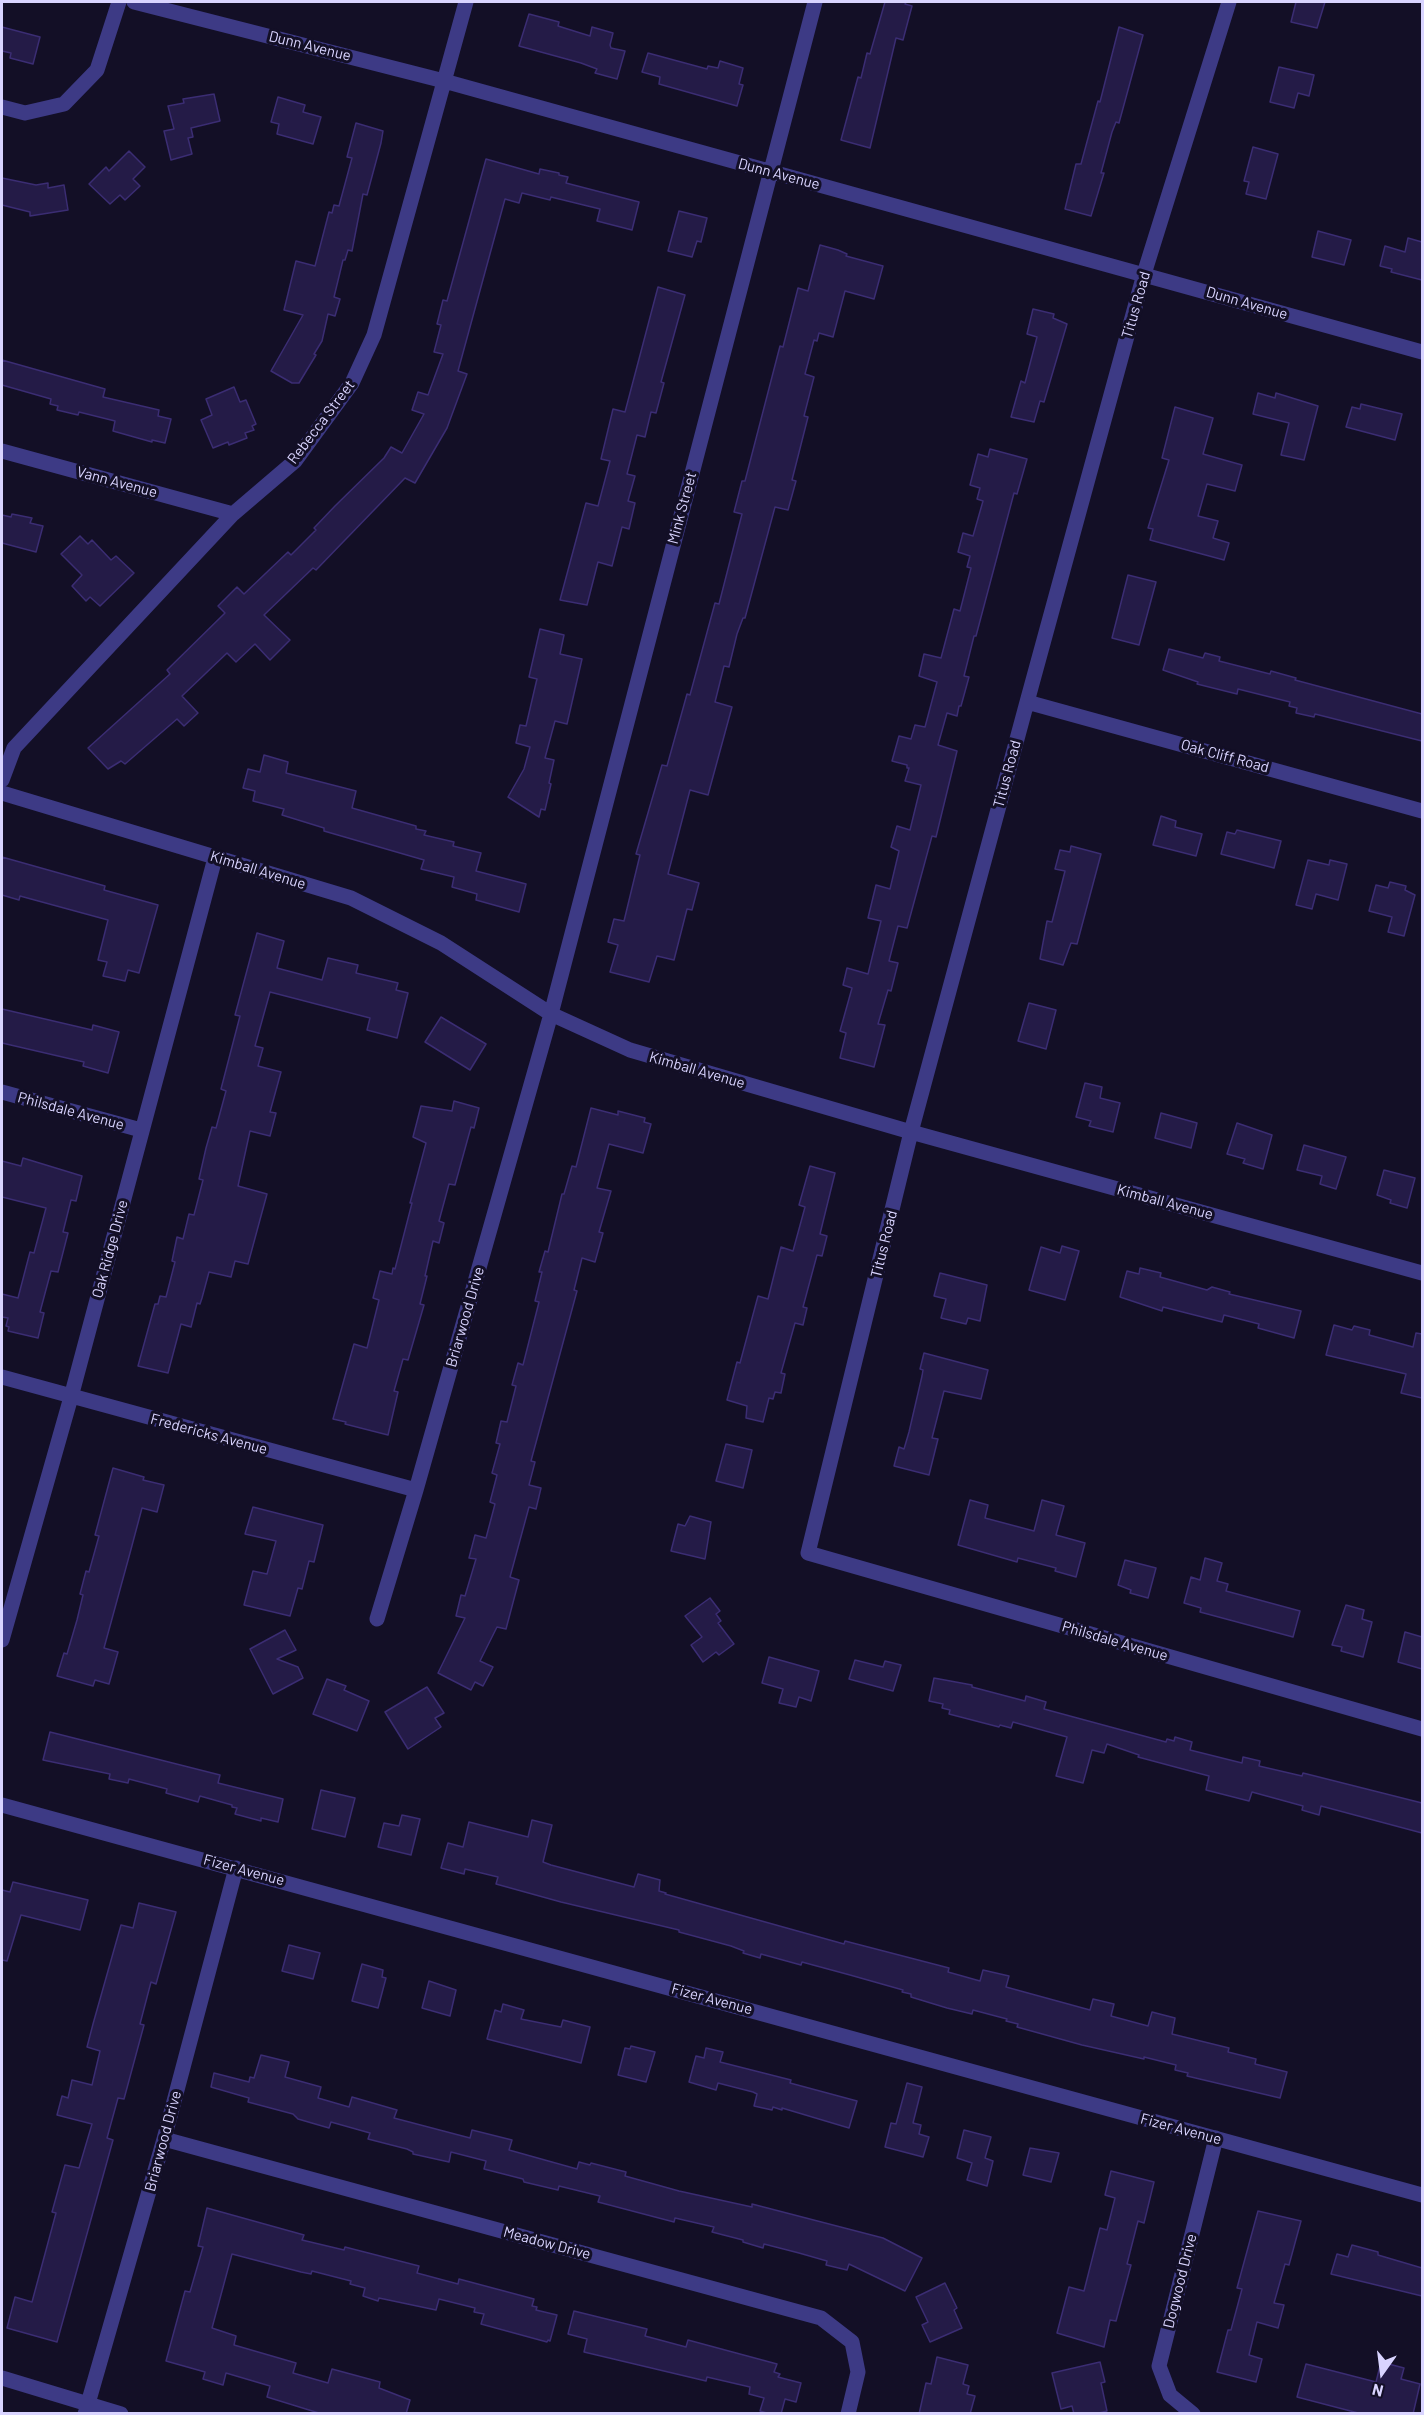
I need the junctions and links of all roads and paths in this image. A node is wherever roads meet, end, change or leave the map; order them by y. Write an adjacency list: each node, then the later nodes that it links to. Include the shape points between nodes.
1 (119, 2): 7 (street, via 97,70 64,104 25,113)
2 (134, 2): 6 (street, Dunn Avenue)
3 (466, 2): 6 (street, Rebecca Street)
4 (815, 2): 8 (street, Mink Street)
5 (1229, 2): 9 (street, Titus Road)
6 (444, 81): 8 (street, Dunn Avenue); 12 (street, Rebecca Street, via 374,335 352,383 295,461)
7 (2, 106)
8 (770, 172): 9 (street, Dunn Avenue); 18 (street, Mink Street)
9 (1144, 274): 10 (street, Dunn Avenue); 13 (street, Titus Road)
10 (1422, 352)
11 (2, 451): 12 (street, Vann Avenue)
12 (233, 514): 14 (street, Rebecca Street, via 14,748)
13 (1027, 702): 16 (street, Oak Cliff Road); 21 (street, Titus Road)
14 (2, 780)
15 (2, 793): 17 (street, Kimball Avenue)
16 (1422, 811)
17 (215, 858): 18 (street, Kimball Avenue, via 351,898 441,943); 20 (street, Oak Ridge Drive)
18 (551, 1014): 21 (street, Kimball Avenue, via 630,1050); 25 (street, Briarwood Drive)
19 (2, 1092): 20 (street, Philsdale Avenue)
20 (141, 1130): 24 (street, Oak Ridge Drive)
21 (911, 1132): 22 (street, Kimball Avenue); 26 (street, Titus Road)
22 (1422, 1273)
23 (2, 1377): 24 (street, Fredericks Avenue)
24 (71, 1397): 25 (street, Fredericks Avenue); 28 (street, Oak Ridge Drive)
25 (416, 1490): 27 (street, Briarwood Drive)
26 (808, 1553): 29 (street, Philsdale Avenue)
27 (377, 1619)
28 (2, 1640)
29 (1422, 1729)
30 (2, 1805): 31 (street, Fizer Avenue)
31 (236, 1868): 32 (street, Fizer Avenue); 33 (street, Briarwood Drive)
32 (1215, 2138): 34 (street, Fizer Avenue); 39 (street, Dogwood Drive, via 1159,2366 1170,2395)
33 (164, 2139): 36 (street, Briarwood Drive); 38 (street, Meadow Drive, via 821,2318 852,2342 858,2372)
34 (1422, 2195)
35 (2, 2378): 36 (street)
36 (86, 2409): 37 (street)
37 (121, 2414)
38 (848, 2414)
39 (1193, 2414)

